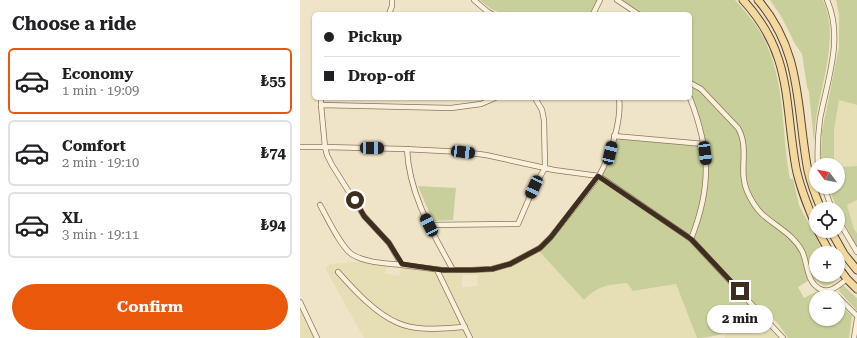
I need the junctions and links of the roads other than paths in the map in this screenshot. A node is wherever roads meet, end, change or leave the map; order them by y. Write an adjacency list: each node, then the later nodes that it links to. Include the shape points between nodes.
1 (392, 0): 8 (street)
2 (474, 0): 9 (street)
3 (600, 0): 10 (street)
4 (617, 0): 11 (street)
5 (743, 0): 29 (main road, via 763,26 780,61 797,169)
6 (758, 0): 27 (main road, via 776,26 791,60 798,92 808,172)
7 (827, 0): 24 (street, via 833,18 833,44 829,82 820,120)
8 (390, 12)
9 (488, 12)
10 (593, 12)
11 (635, 12)
12 (692, 84): 43 (street, via 701,89 742,135 744,181 747,192 760,213 788,234 802,251 815,286)
13 (321, 100): 18 (street)
14 (490, 100): 18 (street, via 481,104 452,108)
15 (536, 100): 25 (street, via 544,120)
16 (619, 100): 19 (street, via 620,110)
17 (691, 100): 20 (street)
18 (321, 105): 22 (street)
19 (614, 136): 20 (street); 26 (street, via 610,153)
20 (704, 144): 33 (street, via 706,178 701,208)
21 (300, 147): 22 (street)
22 (325, 147): 23 (street); 35 (street, via 332,165 364,216 389,243)
23 (407, 149): 25 (street, via 486,155); 30 (street, via 414,193)
24 (818, 158)
25 (545, 168): 26 (street); 30 (street, via 518,224)
26 (598, 176): 33 (street); 37 (street, via 540,248 510,264 492,269)
27 (819, 202)
28 (320, 205): 35 (street, via 352,254 368,260)
29 (809, 210)
30 (429, 225): 37 (street)
31 (845, 232): 34 (street)
32 (835, 238): 38 (main road)
33 (691, 239): 50 (street)
34 (857, 252)
35 (402, 264): 36 (street)
36 (437, 270): 37 (street); 47 (street)
37 (453, 270)
38 (857, 270)
39 (338, 272): 47 (street, via 370,304 399,324 419,328)
40 (845, 276): 41 (main road)
41 (847, 279): 42 (main road); 43 (street)
42 (857, 289)
43 (831, 290)
44 (300, 302): 48 (street)
45 (845, 305): 46 (street)
46 (857, 318): 51 (street)
47 (465, 327): 49 (street)
48 (317, 338)
49 (470, 338)
50 (783, 338)
51 (854, 338)

